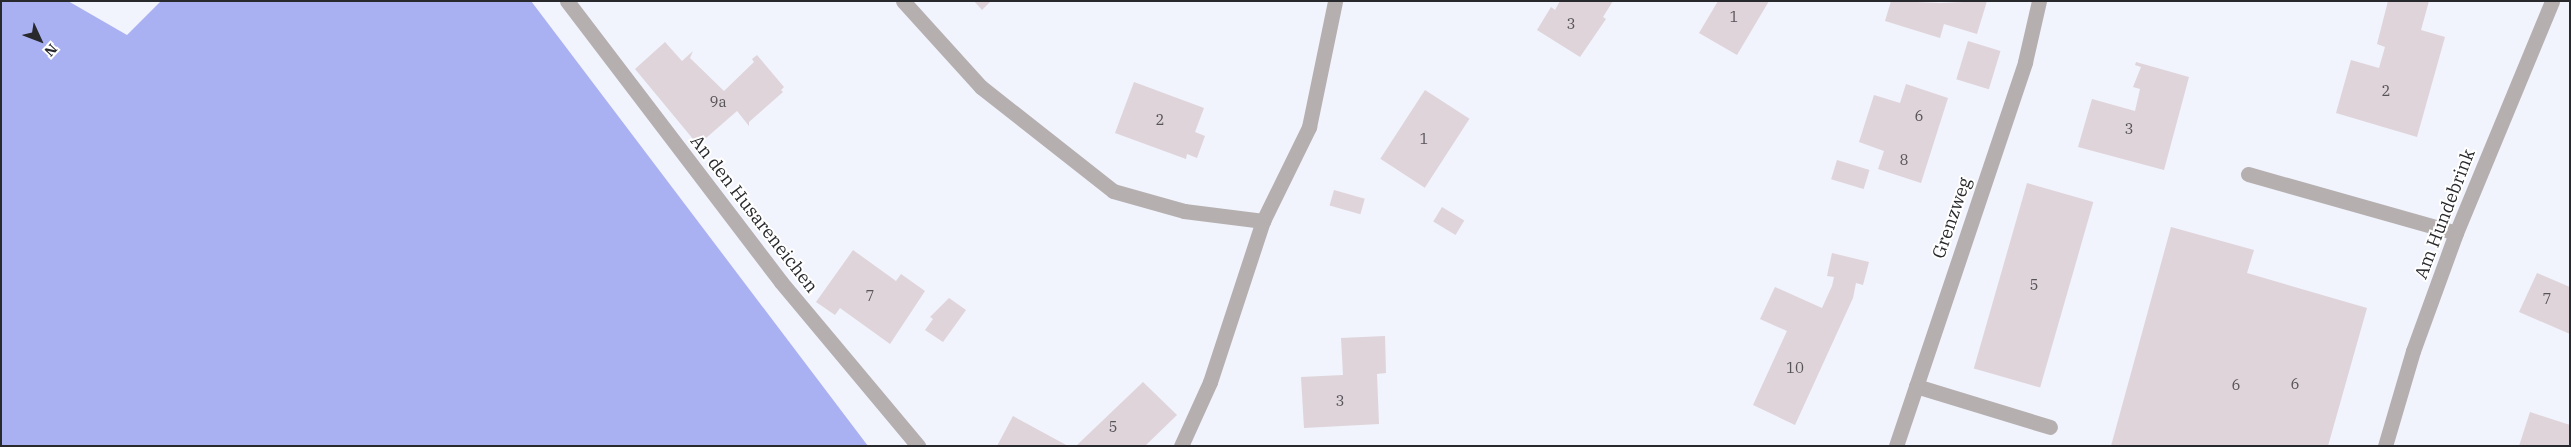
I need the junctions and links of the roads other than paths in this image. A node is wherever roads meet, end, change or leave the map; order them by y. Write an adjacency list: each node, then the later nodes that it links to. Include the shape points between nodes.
1 (567, 1): 11 (street, An den Husareneichen, via 782,282)
2 (903, 1): 7 (street, via 981,87 1113,191 1184,212)
3 (1335, 1): 7 (street, via 1309,127)
4 (2039, 1): 9 (street, Grenzweg, via 2025,62)
5 (2552, 1): 8 (street, Am Hundebrink)
6 (2248, 174): 8 (street)
7 (1264, 221): 12 (street, via 1210,382)
8 (2456, 233): 14 (street, Am Hundebrink, via 2413,351)
9 (1916, 386): 10 (street); 13 (street, Grenzweg)
10 (2050, 428)
11 (918, 446)
12 (1181, 446)
13 (1896, 446)
14 (2385, 446)

